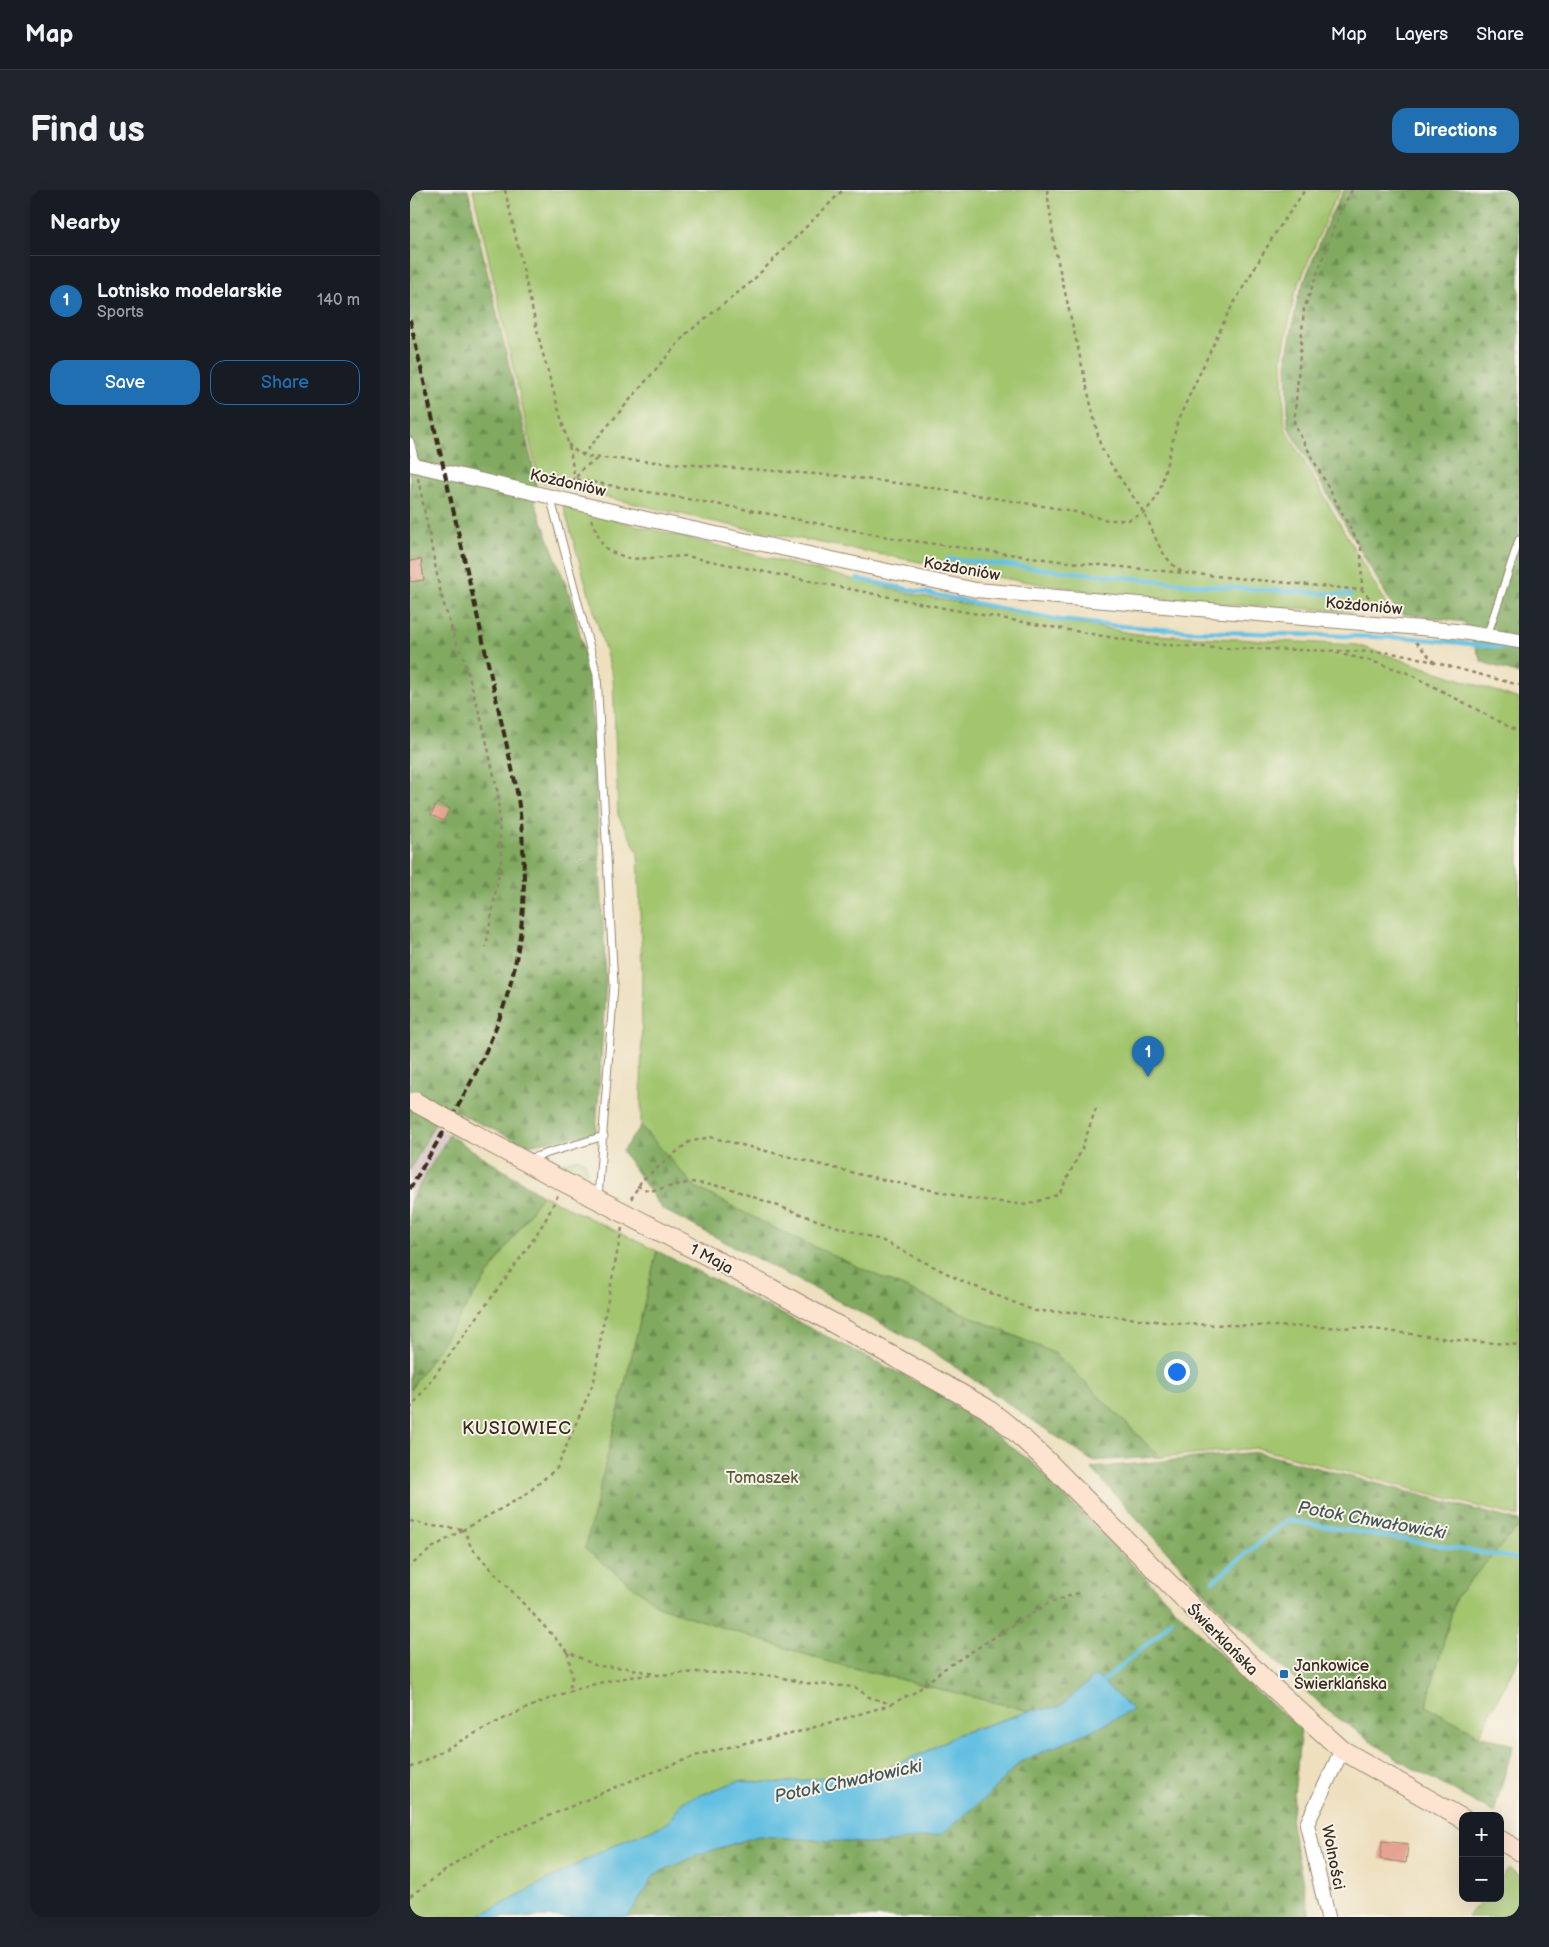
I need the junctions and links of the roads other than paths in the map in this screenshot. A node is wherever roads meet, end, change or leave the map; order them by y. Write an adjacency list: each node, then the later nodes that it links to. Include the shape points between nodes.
1 (410, 441): 2 (lane)
2 (413, 464): 3 (street, Kożdoniów)
3 (550, 496): 5 (street, Kożdoniów, via 976,590); 8 (lane, via 597,675 614,985)
4 (1519, 540): 5 (lane)
5 (1487, 636): 6 (street, Kożdoniów)
6 (1519, 641)
7 (413, 1101): 9 (main road, 1 Maja, bridge)
8 (604, 1136): 9 (lane); 10 (lane)
9 (525, 1160): 10 (main road, 1 Maja)
10 (598, 1198): 11 (main road, 1 Maja, via 969,1397)
11 (1009, 1426): 12 (main road, Świerklańska, via 1268,1683)
12 (1342, 1750): 13 (main road, Świerklańska); 16 (street, Wolności, via 1307,1824)
13 (1459, 1817)
14 (1504, 1842): 15 (main road)
15 (1519, 1851)
16 (1328, 1917)

